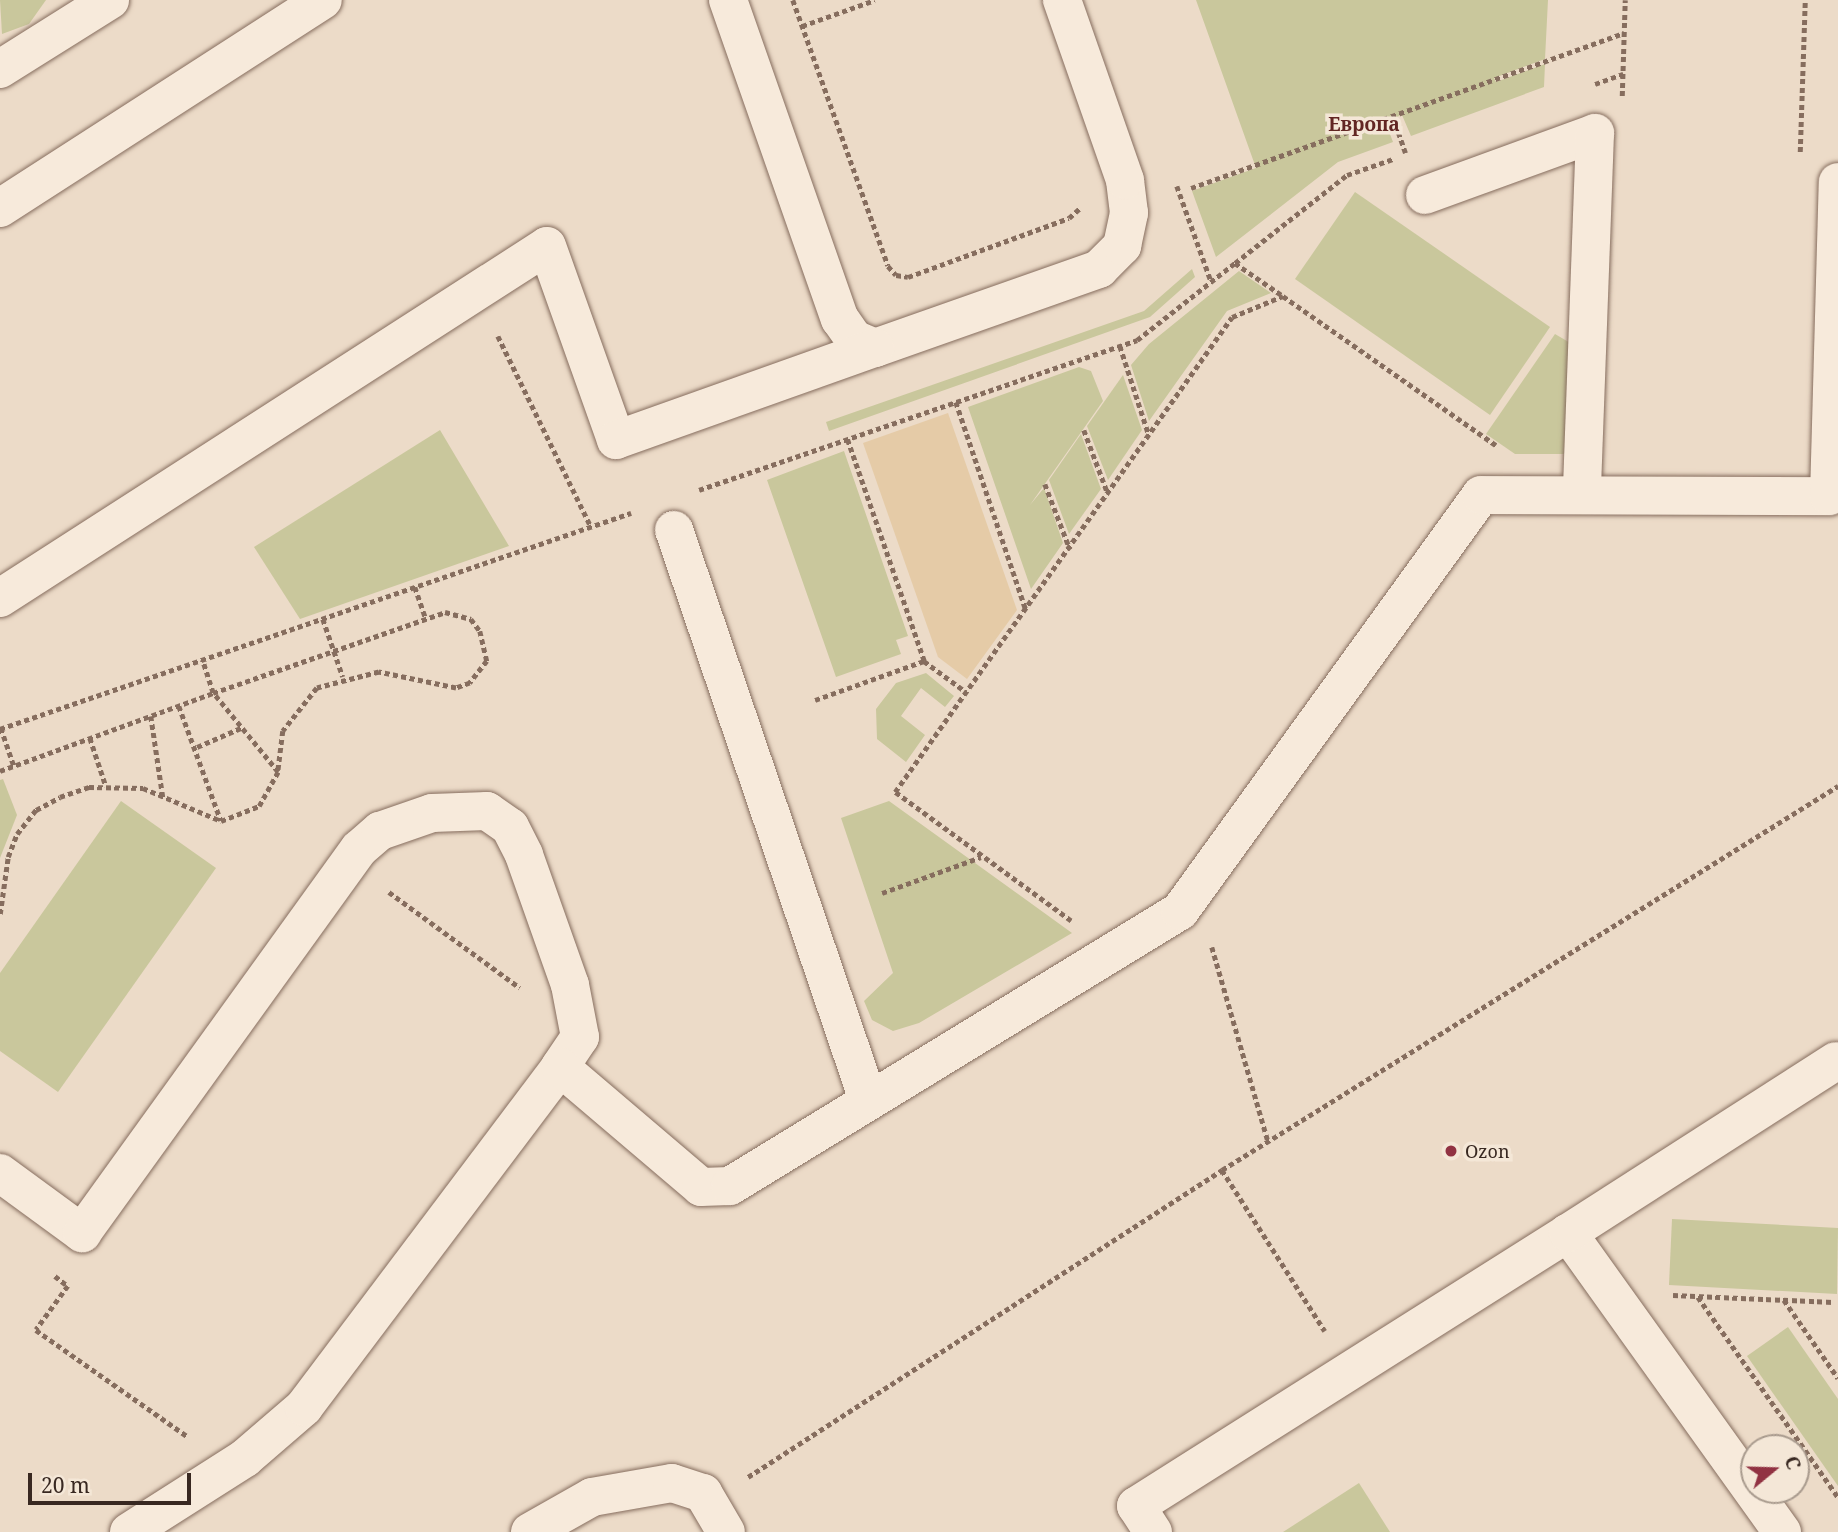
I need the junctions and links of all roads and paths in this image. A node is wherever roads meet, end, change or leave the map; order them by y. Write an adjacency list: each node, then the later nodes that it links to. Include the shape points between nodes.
1 (110, 0): 9 (street)
2 (323, 0): 16 (street)
3 (728, 0): 19 (street, via 840,319 854,339)
4 (793, 0): 7 (path)
5 (875, 0): 7 (path)
6 (1062, 0): 19 (street, via 1125,180 1129,213 1122,246 1099,269)
7 (802, 26): 15 (path, via 888,266 896,275 908,277 1069,218)
8 (1624, 33): 10 (path)
9 (0, 69)
10 (1393, 116): 11 (path); 13 (path)
11 (1406, 154)
12 (1838, 182): 27 (street, via 1829,496)
13 (1191, 188)
14 (1425, 195): 27 (street, via 1595,132)
15 (1081, 199)
16 (0, 208)
17 (471, 295): 19 (street, via 547,246 616,440); 28 (path, via 506,348); 32 (street)
18 (1120, 346): 22 (path)
19 (875, 348)
20 (956, 402): 33 (path)
21 (1084, 430): 26 (path)
22 (1150, 435): 24 (path, via 1232,317 1283,296); 26 (path)
23 (847, 439): 38 (path)
24 (1502, 450)
25 (1045, 485): 30 (path)
26 (1108, 494): 30 (path)
27 (1582, 495): 59 (street, via 1481,495)
28 (591, 527)
29 (674, 530): 65 (street)
30 (1070, 549): 33 (path)
31 (415, 587): 35 (path)
32 (0, 598)
33 (1027, 611): 40 (path)
34 (323, 618): 36 (path)
35 (426, 620): 36 (path); 39 (path, via 458,614 481,631 487,661 470,683 444,688 379,671)
36 (334, 651): 39 (path); 41 (path)
37 (202, 660): 41 (path)
38 (925, 661): 40 (path); 42 (path)
39 (343, 677): 51 (path, via 317,688 291,716)
40 (966, 692): 56 (path, via 895,792)
41 (213, 693): 43 (path); 46 (path)
42 (816, 699)
43 (179, 706): 44 (path); 48 (path)
44 (151, 716): 47 (path); 54 (path)
45 (1, 728): 49 (path)
46 (241, 728): 48 (path); 51 (path)
47 (90, 738): 49 (path); 52 (path)
48 (197, 747): 55 (path)
49 (14, 766): 50 (path)
50 (0, 771)
51 (278, 772): 55 (path, via 259,806)
52 (106, 786): 54 (path, via 143,788); 60 (path, via 60,797 36,810 8,857)
53 (1838, 786): 66 (path)
54 (163, 797): 55 (path)
55 (221, 821)
56 (981, 857): 58 (path); 61 (path)
57 (349, 862): 62 (path); 64 (street, via 380,831 432,813 487,811 510,827 570,985 580,1037); 68 (street, via 82,1233)
58 (882, 894)
59 (1180, 911): 65 (street); 66 (path, via 1208,933)
60 (0, 915)
61 (1076, 925)
62 (523, 991)
63 (1836, 1060): 69 (street)
64 (560, 1067): 65 (street, via 701,1187 730,1186); 81 (street, via 304,1407 245,1458)
65 (868, 1100)
66 (1268, 1141): 67 (path)
67 (1222, 1170): 75 (path); 78 (path, via 738,1483)
68 (0, 1173)
69 (1568, 1233): 80 (street); 84 (street, via 1136,1506)
70 (68, 1286): 77 (path, via 36,1330)
71 (1661, 1295): 72 (path)
72 (1698, 1297): 73 (path); 79 (path)
73 (1784, 1300): 74 (path); 76 (path)
74 (1833, 1303)
75 (1331, 1341)
76 (1838, 1378)
77 (197, 1443)
78 (703, 1493): 82 (street, via 672,1483 618,1489 567,1509); 83 (street)
79 (1838, 1497)
80 (1764, 1523)
81 (129, 1532)
82 (530, 1532)
83 (726, 1532)
84 (1153, 1532)

